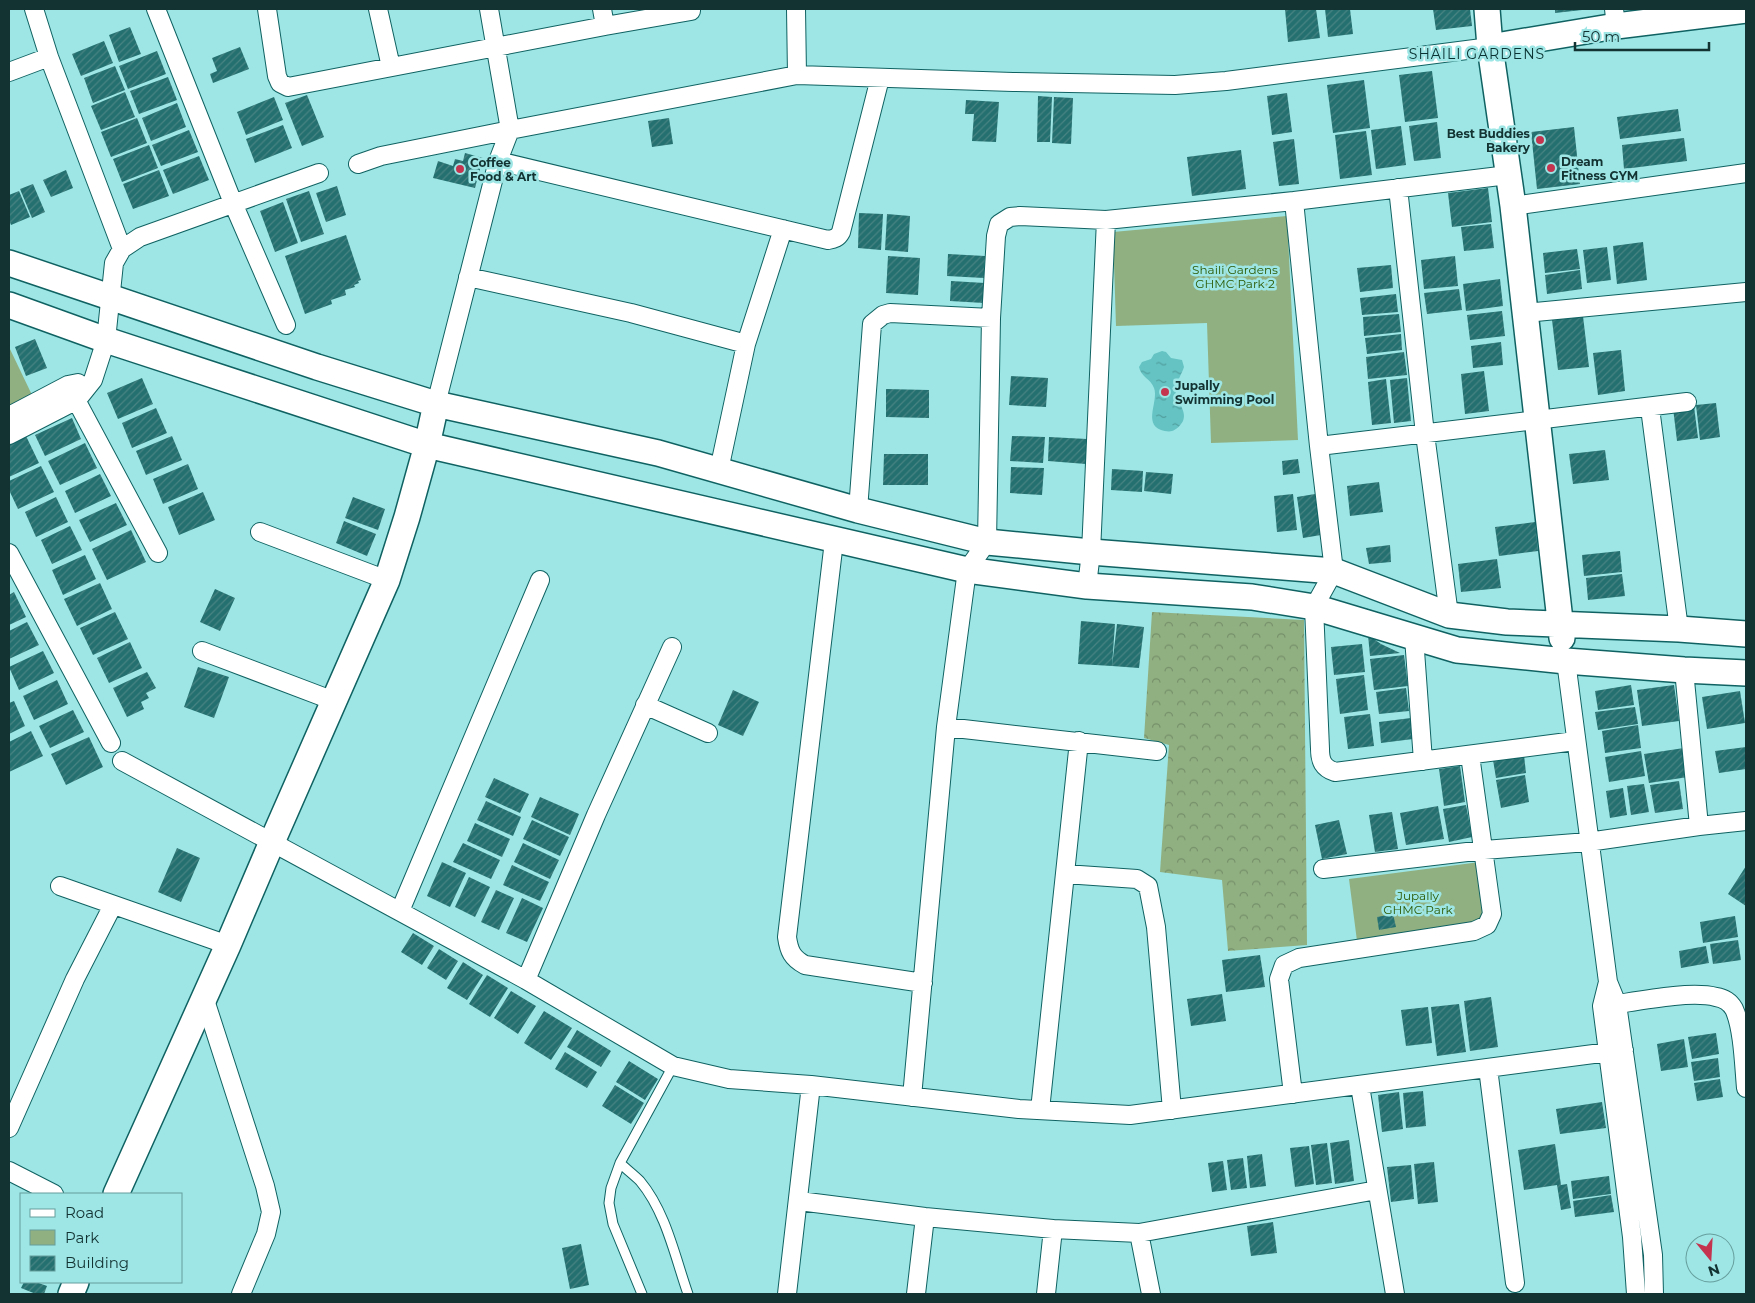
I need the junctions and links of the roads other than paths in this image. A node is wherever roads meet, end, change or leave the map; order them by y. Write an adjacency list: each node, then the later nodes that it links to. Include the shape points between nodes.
1 (34, 9): 15 (street)
2 (156, 9): 28 (street)
3 (267, 9): 16 (street, via 277,76 280,83 288,87)
4 (378, 9): 16 (street)
5 (489, 9): 13 (street)
6 (602, 9): 12 (street)
7 (691, 9): 12 (street, via 691,12)
8 (796, 9): 18 (street)
9 (1487, 9): 14 (street)
10 (1746, 10): 11 (street)
11 (1615, 17): 14 (street)
12 (605, 26): 13 (street)
13 (497, 47): 16 (street); 20 (street)
14 (1490, 47): 19 (street, via 1175,85); 25 (street)
15 (49, 57): 17 (street); 32 (street)
16 (391, 67)
17 (9, 72)
18 (797, 75): 19 (street); 20 (street)
19 (880, 78): 31 (street, via 839,236 828,240)
20 (510, 130): 21 (street); 22 (street, via 380,156)
21 (498, 161): 31 (street); 34 (street)
22 (358, 164)
23 (319, 173): 28 (street)
24 (1746, 173): 29 (street)
25 (1508, 175): 26 (street); 29 (street)
26 (1398, 188): 27 (street); 49 (street)
27 (1294, 202): 30 (street); 52 (street)
28 (233, 203): 32 (street, via 140,237); 40 (street)
29 (1513, 206): 38 (street)
30 (1106, 220): 39 (street, via 1020,216 1001,221 996,236); 59 (street)
31 (783, 229): 42 (street)
32 (122, 249): 36 (street, via 114,264)
33 (9, 263): 36 (street)
34 (468, 276): 42 (street); 45 (street)
35 (1746, 292): 38 (street)
36 (111, 299): 41 (street); 45 (street)
37 (9, 305): 41 (street)
38 (1526, 313): 48 (street)
39 (991, 318): 54 (street, via 890,313 872,324); 57 (street)
40 (286, 325)
41 (106, 340): 43 (street, via 93,380); 51 (street)
42 (746, 344): 53 (street)
43 (72, 393): 47 (street); 50 (street); 58 (street)
44 (1687, 402): 46 (street)
45 (436, 404): 51 (street); 53 (street, via 658,453)
46 (1650, 408): 48 (street); 69 (street)
47 (9, 416)
48 (1538, 420): 49 (street); 68 (street)
49 (1424, 434): 52 (street); 67 (street)
50 (9, 436)
51 (427, 446): 56 (street); 63 (street)
52 (1319, 446): 62 (street)
53 (719, 470): 54 (street)
54 (858, 510): 57 (street)
55 (260, 532): 63 (street)
56 (834, 541): 61 (street); 100 (street, via 787,937 789,950 796,960 805,965)
57 (987, 542): 59 (street); 61 (street)
58 (158, 552)
59 (1091, 552): 62 (street); 65 (street)
60 (9, 553): 83 (street)
61 (967, 570): 65 (street); 79 (street)
62 (1334, 571): 66 (street); 67 (street)
63 (387, 580): 77 (street)
64 (540, 580): 97 (street)
65 (1087, 586): 66 (street, via 1252,597)
66 (1314, 607): 71 (street); 87 (street, via 1323,765 1335,772)
67 (1449, 615): 68 (street, via 1507,622)
68 (1560, 623): 69 (street); 74 (street)
69 (1679, 629): 70 (street)
70 (1746, 634)
71 (1414, 637): 74 (street, via 1457,650); 87 (street)
72 (672, 647): 78 (street)
73 (202, 651): 77 (street)
74 (1566, 661): 75 (street); 81 (street)
75 (1684, 670): 76 (street); 89 (street)
76 (1746, 673)
77 (334, 701): 90 (street)
78 (645, 705): 80 (street); 99 (street)
79 (946, 727): 82 (street); 100 (street)
80 (708, 733)
81 (1575, 740): 85 (street); 91 (street)
82 (1079, 741): 84 (street); 94 (street)
83 (111, 743)
84 (1157, 751)
85 (1470, 755): 87 (street); 92 (street)
86 (122, 761): 90 (street)
87 (1423, 761)
88 (1746, 821): 89 (street)
89 (1699, 826): 91 (street)
90 (272, 842): 97 (street); 98 (street)
91 (1588, 842): 92 (street); 102 (street)
92 (1484, 850): 93 (street); 109 (street, via 1492,914 1487,925 1474,931 1299,958 1284,965 1279,979)
93 (1323, 869)
94 (1065, 874): 111 (street); 112 (street, via 1137,879 1148,886 1156,927)
95 (60, 886): 96 (street)
96 (113, 905): 98 (street); 113 (street, via 74,979)
97 (400, 911): 99 (street)
98 (228, 945): 101 (street)
99 (526, 980): 104 (street)
100 (923, 983): 110 (street)
101 (204, 997): 118 (street); 124 (street, via 271,1212 266,1234)
102 (1610, 1005): 103 (street); 108 (street, via 1687,995 1715,996 1726,1001 1733,1008 1737,1020)
103 (1617, 1051): 105 (street); 132 (street); 133 (street, via 1653,1255)
104 (673, 1066): 106 (street, via 728,1079); 114 (lane)
105 (1488, 1068): 107 (street); 123 (street)
106 (811, 1085): 110 (street); 119 (street)
107 (1360, 1086): 109 (street); 116 (street)
108 (1746, 1088)
109 (1293, 1094): 112 (street)
110 (912, 1097): 111 (street)
111 (1040, 1110): 112 (street, via 1130,1115)
112 (1172, 1110)
113 (9, 1128)
114 (620, 1163): 125 (lane, via 609,1203 613,1224); 126 (lane, via 640,1181 655,1202)
115 (9, 1171): 117 (street)
116 (1377, 1190): 122 (street); 131 (street)
117 (52, 1193)
118 (116, 1193)
119 (799, 1201): 120 (street); 127 (street)
120 (925, 1217): 121 (street); 128 (street)
121 (1053, 1229): 122 (street); 129 (street)
122 (1139, 1233): 130 (street)
123 (1515, 1282)
124 (241, 1294)
125 (642, 1294)
126 (688, 1294)
127 (787, 1294)
128 (916, 1294)
129 (1046, 1294)
130 (1151, 1294)
131 (1395, 1294)
132 (1636, 1294)
133 (1654, 1294)

